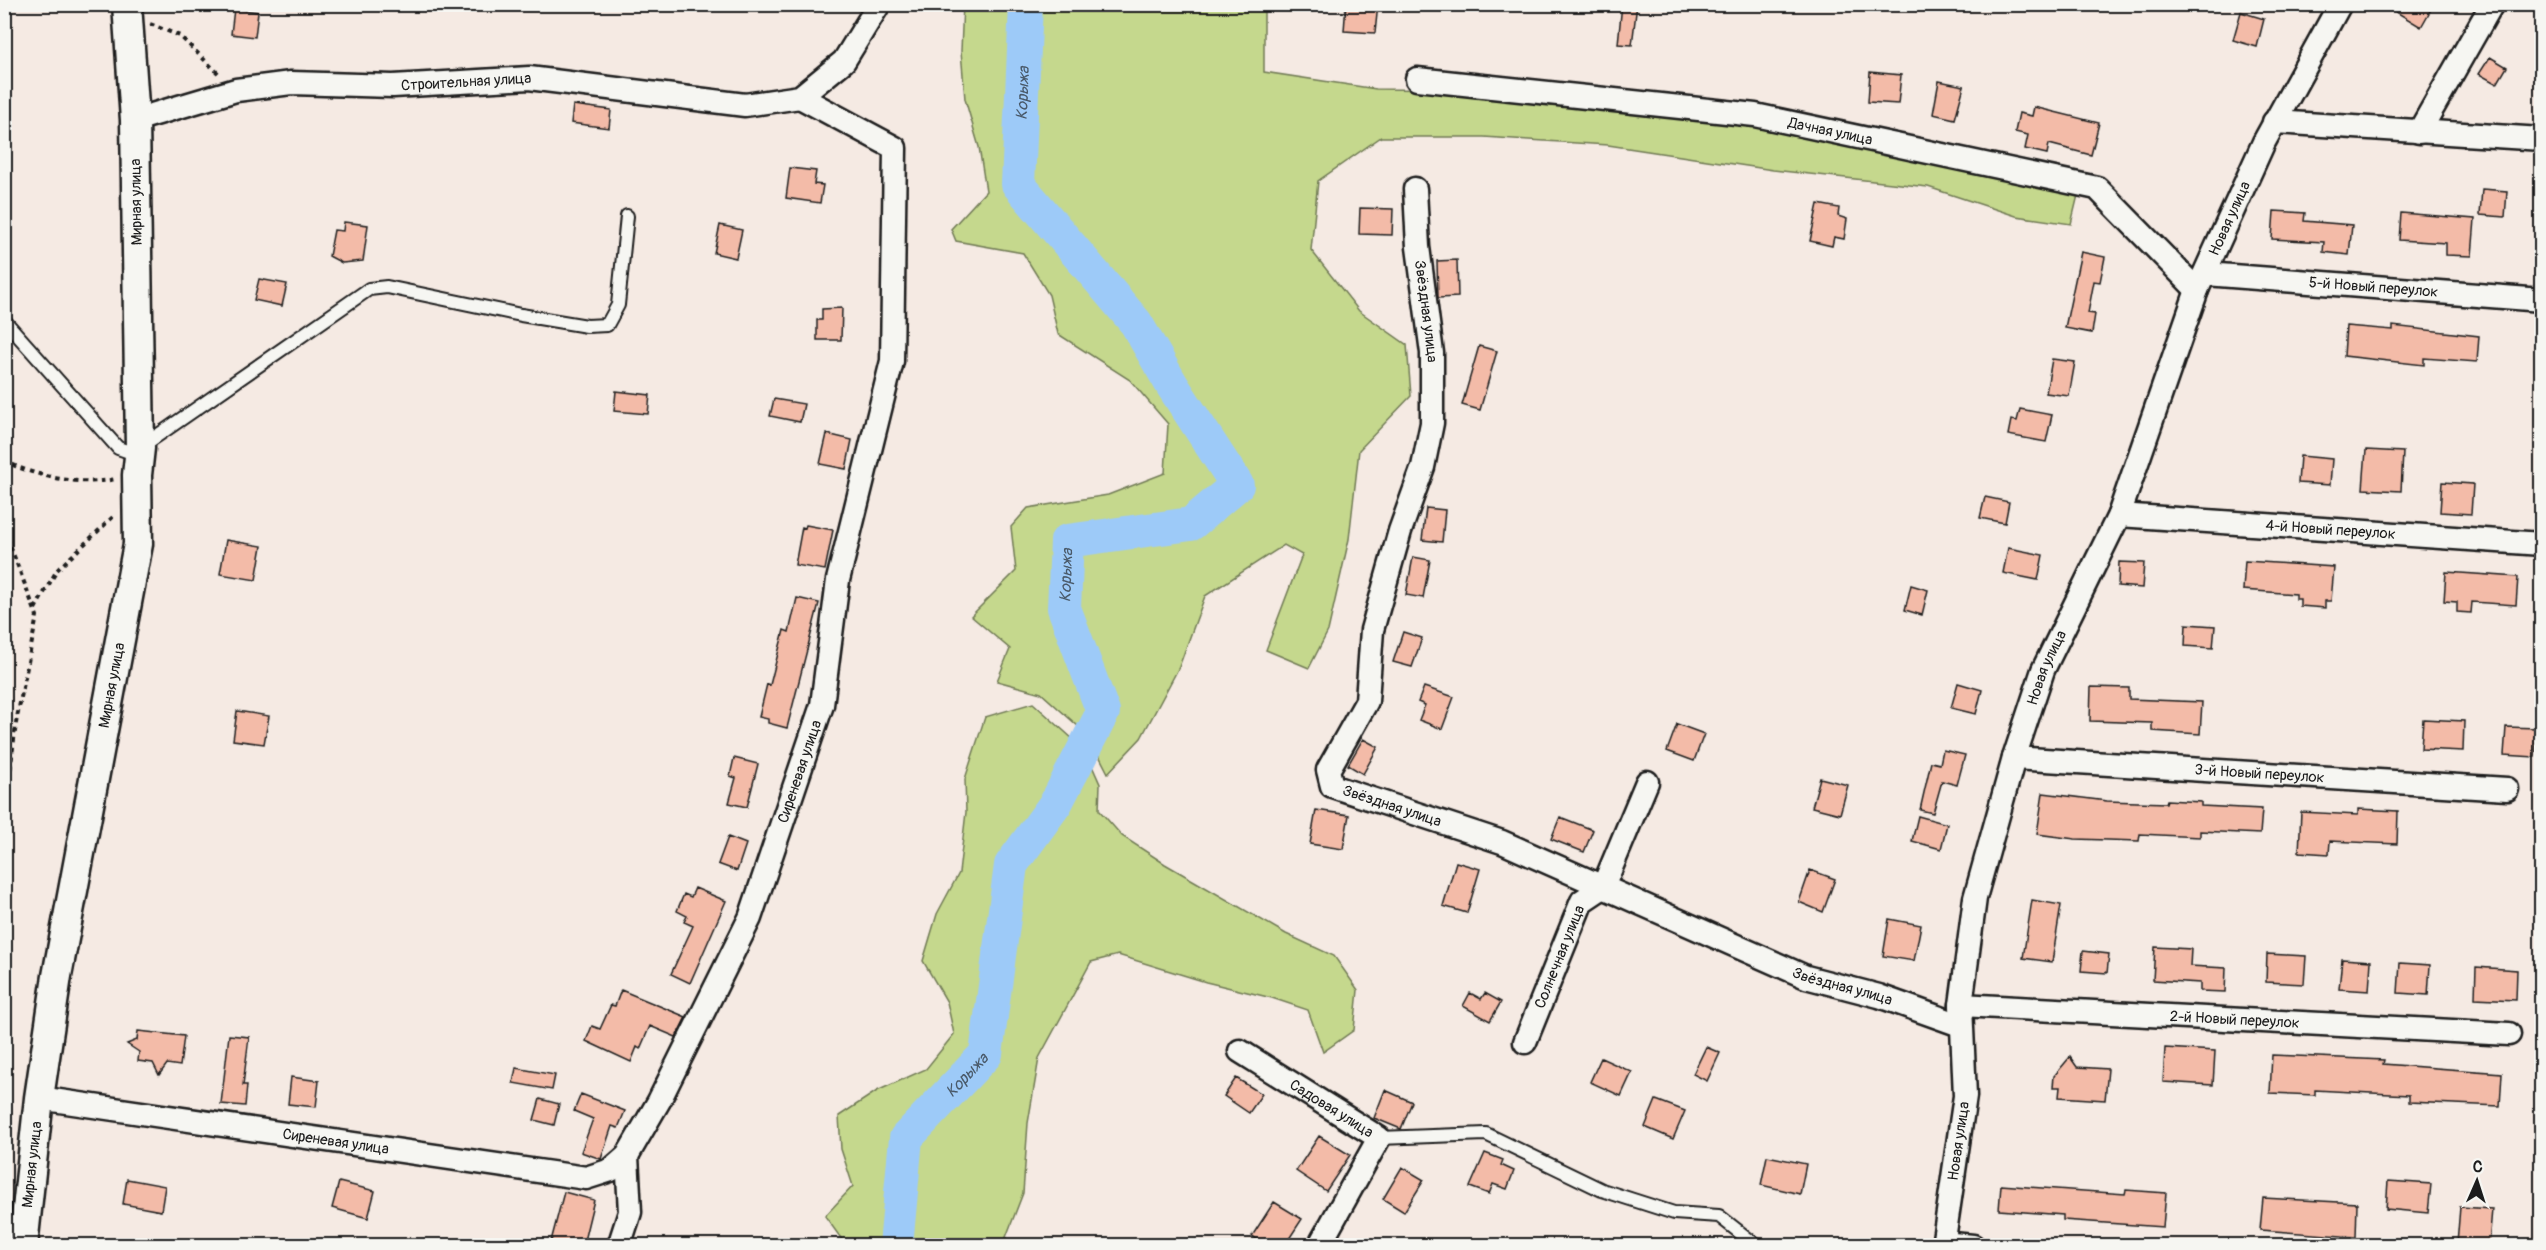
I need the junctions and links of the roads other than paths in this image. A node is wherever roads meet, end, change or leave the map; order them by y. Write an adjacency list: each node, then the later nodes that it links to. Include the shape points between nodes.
1 (879, 4): 6 (street, via 844,61)
2 (2340, 4): 8 (street, Новая улица)
3 (2492, 4): 9 (street)
4 (127, 10): 7 (street, Мирная улица)
5 (1418, 79): 13 (street, Дачная улица, via 1755,115 2097,188)
6 (800, 97): 7 (street, Строительная улица, via 745,105 529,78 393,86 291,83 236,90); 29 (street, Сиреневая улица, via 895,148 892,361 838,580 822,705 750,918 659,1101)
7 (135, 120): 16 (street, Мирная улица)
8 (2274, 122): 9 (street); 13 (street, Новая улица)
9 (2419, 132): 10 (street)
10 (2541, 140)
11 (1415, 189): 22 (street, Звёздная улица, via 1432,353 1432,423 1423,467 1372,630 1367,701 1328,770 1332,786 1502,842)
12 (627, 216): 16 (lane, via 618,305 607,326 521,315 387,286 369,289)
13 (2202, 282): 14 (street, 5-й Новый переулок); 17 (street, Новая улица)
14 (2541, 300)
15 (4, 320): 16 (lane)
16 (139, 468): 27 (street, Мирная улица, via 138,543 57,976)
17 (2120, 515): 18 (street, 4-й Новый переулок); 19 (street, Новая улица, via 2043,670)
18 (2541, 544)
19 (2014, 758): 21 (street, 3-й Новый переулок); 23 (street, Новая улица, via 1975,898)
20 (1647, 782): 22 (street)
21 (2507, 789)
22 (1603, 887): 23 (street, Звёздная улица, via 1806,977); 25 (street, Солнечная улица, via 1581,900)
23 (1960, 1015): 24 (street, 2-й Новый переулок); 30 (street, Новая улица, via 1965,1096)
24 (2509, 1034)
25 (1525, 1042)
26 (1240, 1051): 28 (street, Садовая улица)
27 (39, 1098): 29 (street, Сиреневая улица, via 586,1178 612,1170); 31 (street, Мирная улица)
28 (1379, 1138): 33 (street, Садовая улица); 34 (lane, via 1486,1134 1602,1190 1674,1213 1719,1216)
29 (627, 1156): 32 (street, via 630,1212)
30 (1943, 1244): 35 (street)
31 (23, 1245)
32 (619, 1245)
33 (1319, 1245)
34 (1757, 1245)
35 (1972, 1245)

